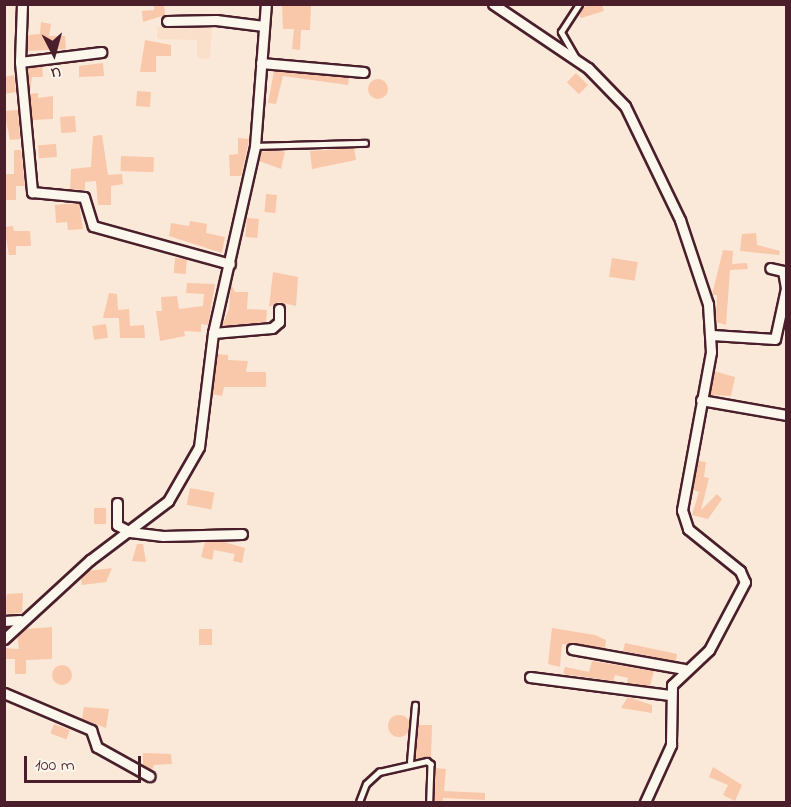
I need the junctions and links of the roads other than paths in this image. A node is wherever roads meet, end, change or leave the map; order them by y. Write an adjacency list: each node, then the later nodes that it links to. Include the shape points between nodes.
1 (22, 4): 9 (street)
2 (266, 4): 6 (street)
3 (493, 4): 8 (street)
4 (579, 4): 8 (lane, via 561,32)
5 (167, 21): 6 (street, via 216,20)
6 (264, 26): 10 (street)
7 (101, 52): 9 (street)
8 (577, 60): 18 (street, via 619,97 643,141 700,270)
9 (20, 62): 14 (street, via 32,192 84,197 93,226)
10 (261, 63): 11 (street); 13 (street)
11 (364, 72)
12 (365, 143): 13 (lane)
13 (255, 146): 14 (street)
14 (230, 264): 17 (street)
15 (770, 268): 18 (street, via 783,271 786,288 775,339)
16 (279, 309): 17 (street, via 279,322 272,328)
17 (213, 333): 22 (street, via 200,447 168,501)
18 (712, 335): 19 (street)
19 (701, 400): 20 (street); 28 (street, via 682,496 684,524 740,571 745,582 710,650)
20 (786, 415)
21 (117, 503): 22 (street, via 117,525)
22 (130, 532): 23 (street, via 163,536); 24 (street, via 90,560)
23 (242, 534)
24 (23, 619): 25 (street); 26 (street)
25 (4, 621)
26 (4, 639)
27 (572, 650): 28 (street)
28 (684, 669): 31 (street)
29 (530, 677): 31 (street)
30 (4, 693): 34 (street, via 91,730 97,747)
31 (670, 695): 37 (street, via 670,745)
32 (415, 705): 33 (lane)
33 (410, 762): 35 (lane, via 379,772 366,784); 36 (lane, via 430,762)
34 (149, 776)
35 (359, 802)
36 (430, 802)
37 (645, 802)

